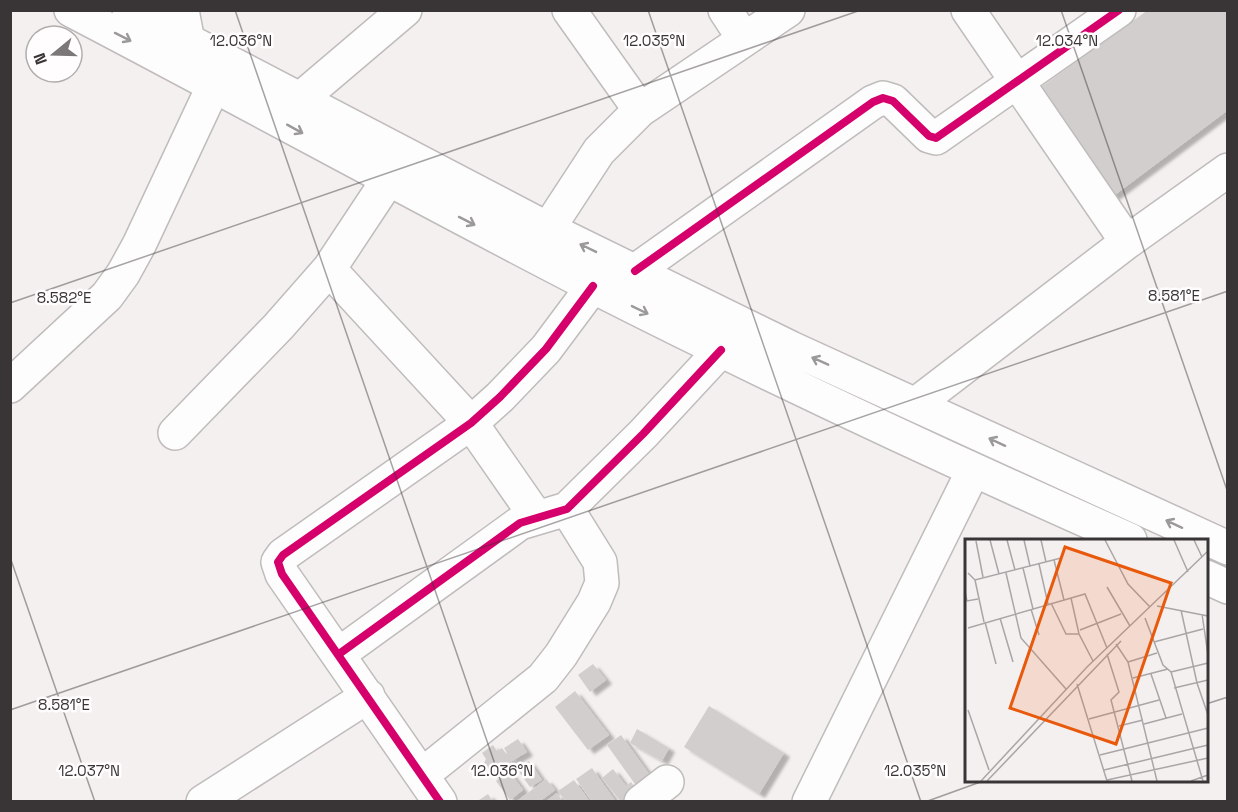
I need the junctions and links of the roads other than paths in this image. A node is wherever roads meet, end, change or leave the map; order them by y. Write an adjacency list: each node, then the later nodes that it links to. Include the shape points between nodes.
1 (71, 10): 13 (street, one-way to 13)
2 (129, 10): 11 (street)
3 (182, 10): 11 (street)
4 (405, 10): 14 (street)
5 (569, 10): 15 (street)
6 (725, 10): 10 (street)
7 (788, 10): 10 (street)
8 (968, 10): 12 (street)
9 (1106, 14): 12 (street)
10 (744, 39): 15 (street)
11 (188, 42): 14 (street)
12 (1017, 82): 18 (street); 21 (street, via 936,138 929,136 893,101 883,98 873,102)
13 (214, 85): 17 (street, one-way to 17); 26 (street, via 123,273 106,296)
14 (299, 100): 19 (street)
15 (640, 110): 19 (street, via 599,151)
16 (1227, 170): 18 (street)
17 (388, 180): 19 (street, one-way to 19); 20 (street)
18 (1127, 242): 27 (street)
19 (542, 243): 21 (street, one-way to 19); 22 (street)
20 (329, 269): 28 (street); 29 (street)
21 (635, 271): 23 (street)
22 (593, 286): 24 (street, one-way to 24); 28 (street, via 546,349)
23 (791, 348): 25 (street); 27 (street, one-way to 23)
24 (721, 350): 25 (street); 31 (street, via 643,434)
25 (777, 378): 30 (street)
26 (10, 386)
27 (916, 404): 34 (street, one-way to 27)
28 (471, 423): 31 (street); 38 (street, via 278,562 282,574)
29 (175, 433)
30 (973, 471): 32 (street); 44 (street)
31 (552, 514): 38 (street, via 520,524); 41 (street, via 600,562 602,583 594,602 543,678)
32 (1128, 539)
33 (1208, 539): 35 (street, one-way to 33)
34 (1208, 539)
35 (1227, 548)
36 (1208, 578): 37 (street)
37 (1227, 587)
38 (339, 654): 39 (street)
39 (368, 696): 41 (street); 42 (street)
40 (667, 783): 43 (street)
41 (430, 793)
42 (203, 801)
43 (641, 801)
44 (808, 801)

